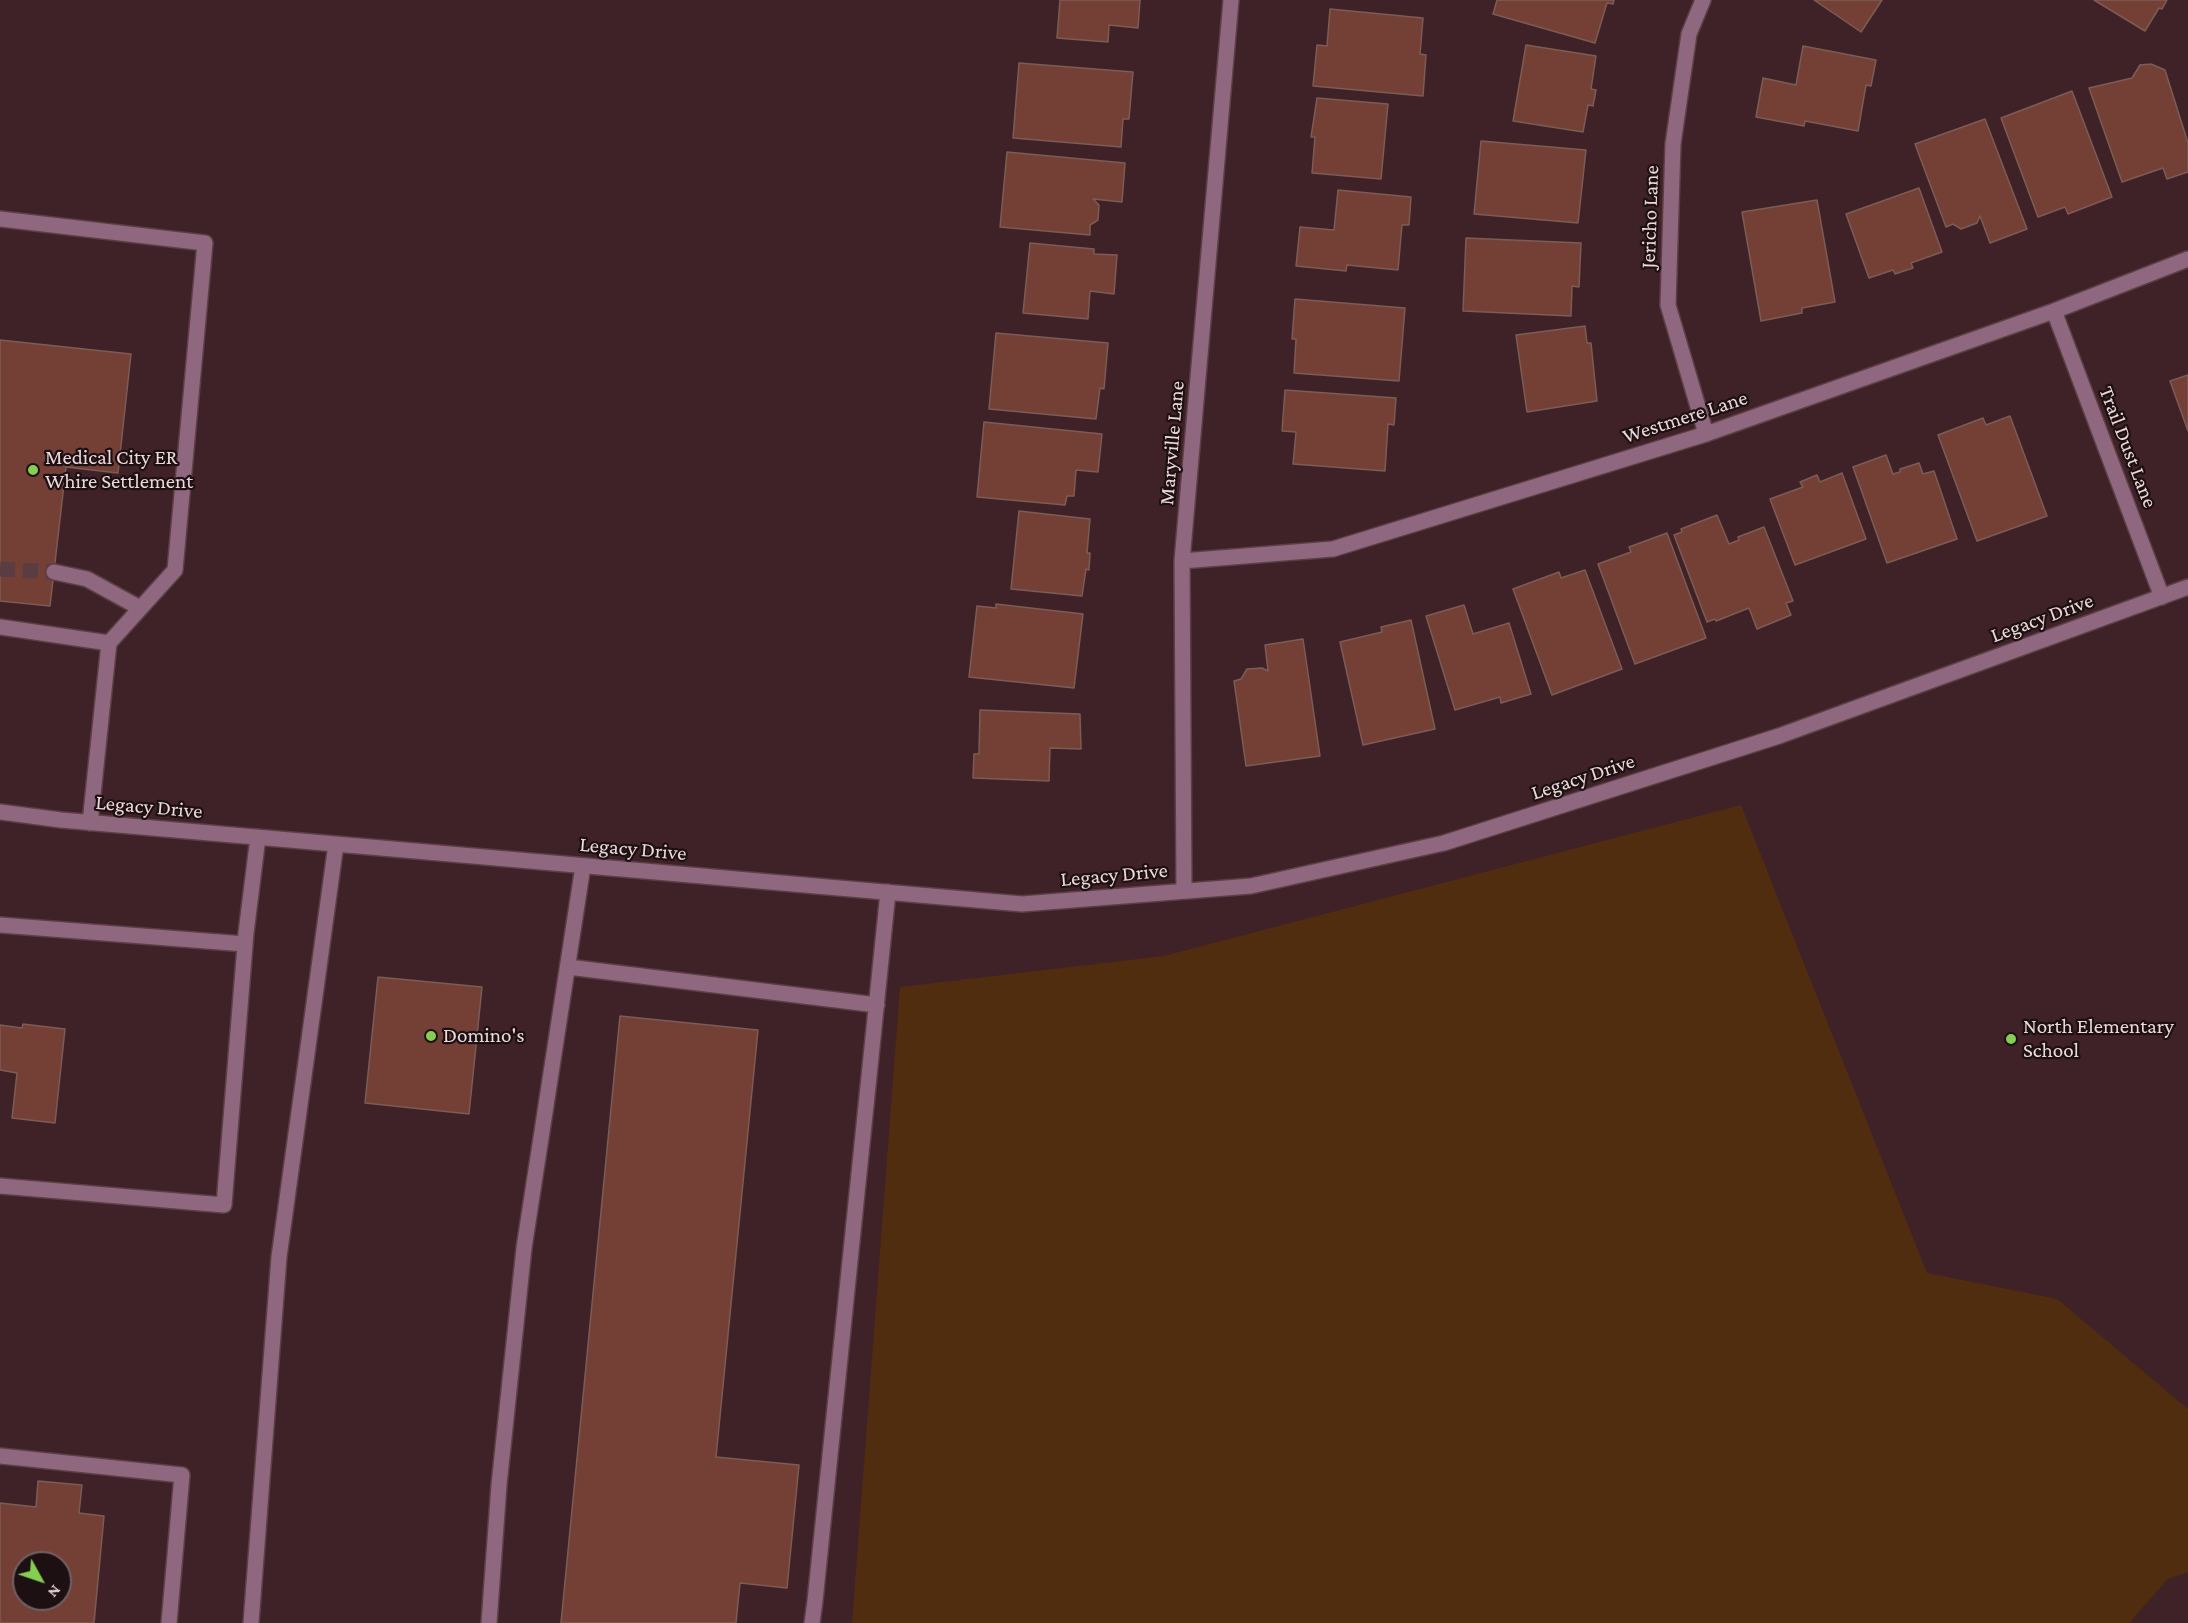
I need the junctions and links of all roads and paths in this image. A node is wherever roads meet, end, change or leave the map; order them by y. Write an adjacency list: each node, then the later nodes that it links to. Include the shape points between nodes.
1 (1231, 0): 7 (street, Maryville Lane)
2 (1703, 0): 6 (street, Jericho Lane, via 1689,34 1673,144 1668,304)
3 (0, 219): 11 (street, via 205,243 175,570)
4 (2188, 259): 5 (street, Westmere Lane)
5 (2054, 311): 6 (street, Westmere Lane); 10 (street, Trail Dust Lane)
6 (1706, 434): 7 (street, Westmere Lane, via 1333,549)
7 (1182, 561): 19 (street, Maryville Lane)
8 (54, 572): 11 (street, via 87,579)
9 (2188, 587): 10 (street, Legacy Drive)
10 (2162, 597): 19 (street, Legacy Drive, via 1779,736 1444,843 1251,886)
11 (140, 608): 13 (street)
12 (0, 627): 13 (street)
13 (110, 643): 15 (street)
14 (0, 812): 15 (street, Legacy Drive)
15 (90, 823): 16 (street, Legacy Drive)
16 (258, 837): 17 (street, Legacy Drive); 22 (street)
17 (336, 844): 18 (street, Legacy Drive); 28 (street, via 279,1257)
18 (583, 866): 20 (street, Legacy Drive); 23 (street)
19 (1184, 891): 20 (street, Legacy Drive, via 1022,904)
20 (888, 892): 24 (street)
21 (0, 925): 22 (street)
22 (245, 944): 25 (street, via 224,1206)
23 (568, 967): 24 (street); 29 (street, via 524,1248)
24 (877, 1005): 30 (street)
25 (0, 1186)
26 (0, 1456): 27 (street, via 182,1475)
27 (169, 1623)
28 (251, 1623)
29 (489, 1623)
30 (812, 1623)

